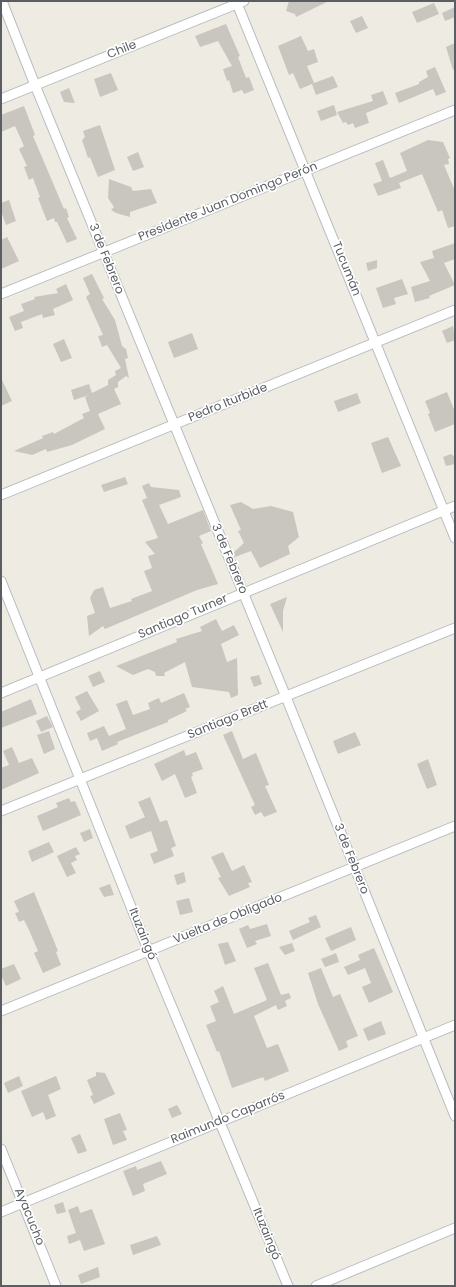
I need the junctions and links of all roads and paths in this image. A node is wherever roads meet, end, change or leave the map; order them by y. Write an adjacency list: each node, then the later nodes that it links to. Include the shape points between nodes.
1 (2, 1): 3 (street, 3 de Febrero)
2 (239, 2): 3 (street, Chile); 6 (street, Tucumán)
3 (35, 85): 4 (street, Chile); 7 (street, 3 de Febrero)
4 (1, 99)
5 (455, 110): 6 (street, Presidente Juan Domingo Perón)
6 (306, 171): 7 (street, Presidente Juan Domingo Perón); 10 (street, Tucumán)
7 (103, 253): 8 (street, Presidente Juan Domingo Perón); 11 (street, 3 de Febrero)
8 (1, 294)
9 (455, 310): 10 (street, Pedro Iturbide)
10 (376, 343): 11 (street, Pedro Iturbide); 14 (street, Tucumán)
11 (174, 426): 12 (street, Pedro Iturbide); 17 (street, 3 de Febrero)
12 (1, 495)
13 (455, 506): 14 (street, Santiago Turner)
14 (444, 510): 15 (street, Tucumán); 17 (street, Santiago Turner)
15 (455, 538)
16 (1, 581): 19 (street, Ituzaingó)
17 (243, 592): 19 (street, Santiago Turner); 21 (street, 3 de Febrero)
18 (455, 628): 21 (street, Santiago Brett)
19 (41, 677): 20 (street, Santiago Turner); 22 (street, Ituzaingó)
20 (1, 693)
21 (286, 697): 22 (street, Santiago Brett); 25 (street, 3 de Febrero)
22 (81, 779): 23 (street, Santiago Brett); 26 (street, Ituzaingó)
23 (1, 811)
24 (455, 826): 25 (street, Vuelta de Obligado)
25 (354, 868): 26 (street, Vuelta de Obligado); 29 (street, 3 de Febrero)
26 (149, 952): 27 (street, Vuelta de Obligado); 31 (street, Ituzaingó)
27 (1, 1011)
28 (455, 1026): 29 (street, Raimundo Caparrós)
29 (424, 1038): 30 (street, 3 de Febrero); 31 (street, Raimundo Caparrós)
30 (455, 1116)
31 (220, 1121): 33 (street, Raimundo Caparrós); 37 (street, Ituzaingó)
32 (1, 1149): 33 (street, Ayacucho)
33 (24, 1203): 34 (street, Raimundo Caparrós); 36 (street, Ayacucho)
34 (1, 1212)
35 (455, 1228): 38 (street)
36 (56, 1286)
37 (288, 1286)
38 (316, 1286)

